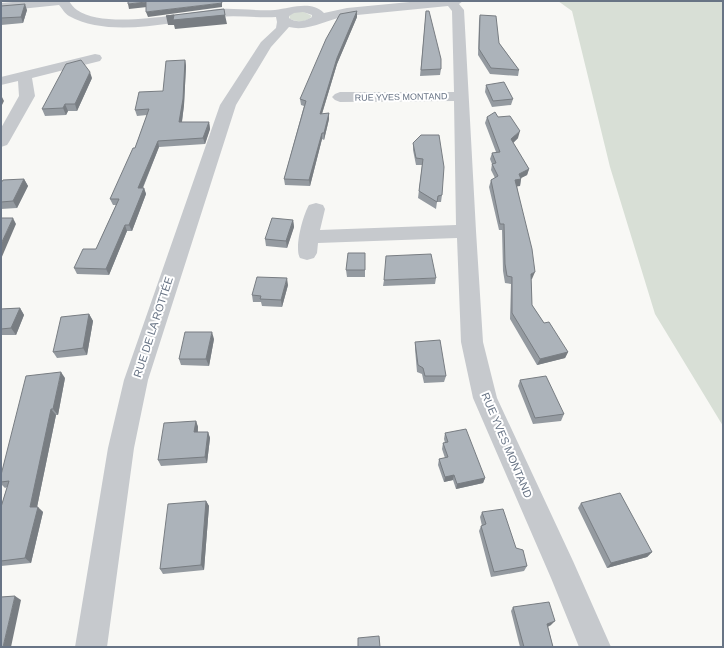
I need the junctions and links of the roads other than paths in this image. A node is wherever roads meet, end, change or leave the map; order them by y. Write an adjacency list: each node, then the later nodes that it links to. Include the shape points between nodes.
1 (61, 1): 3 (street); 5 (street, via 65,8 76,16 93,21 142,21 219,13)
2 (454, 1): 4 (street, via 334,14); 9 (street, RUE YVES MONTAND, via 458,10)
3 (1, 7)
4 (308, 8): 5 (street, RUE DE LA ROTTÉE); 5 (street, via 310,23)
5 (285, 19): 14 (street, RUE DE LA ROTTÉE, via 228,105 136,380 121,448)
6 (95, 58): 7 (street)
7 (25, 75): 8 (street); 11 (street, via 27,96)
8 (1, 81)
9 (461, 96): 10 (street, RUE YVES MONTAND); 13 (street, RUE YVES MONTAND)
10 (341, 98)
11 (1, 142)
12 (316, 209): 13 (street, via 308,245)
13 (466, 231): 15 (street, RUE YVES MONTAND, via 472,342 485,398)
14 (91, 647)
15 (595, 647)

